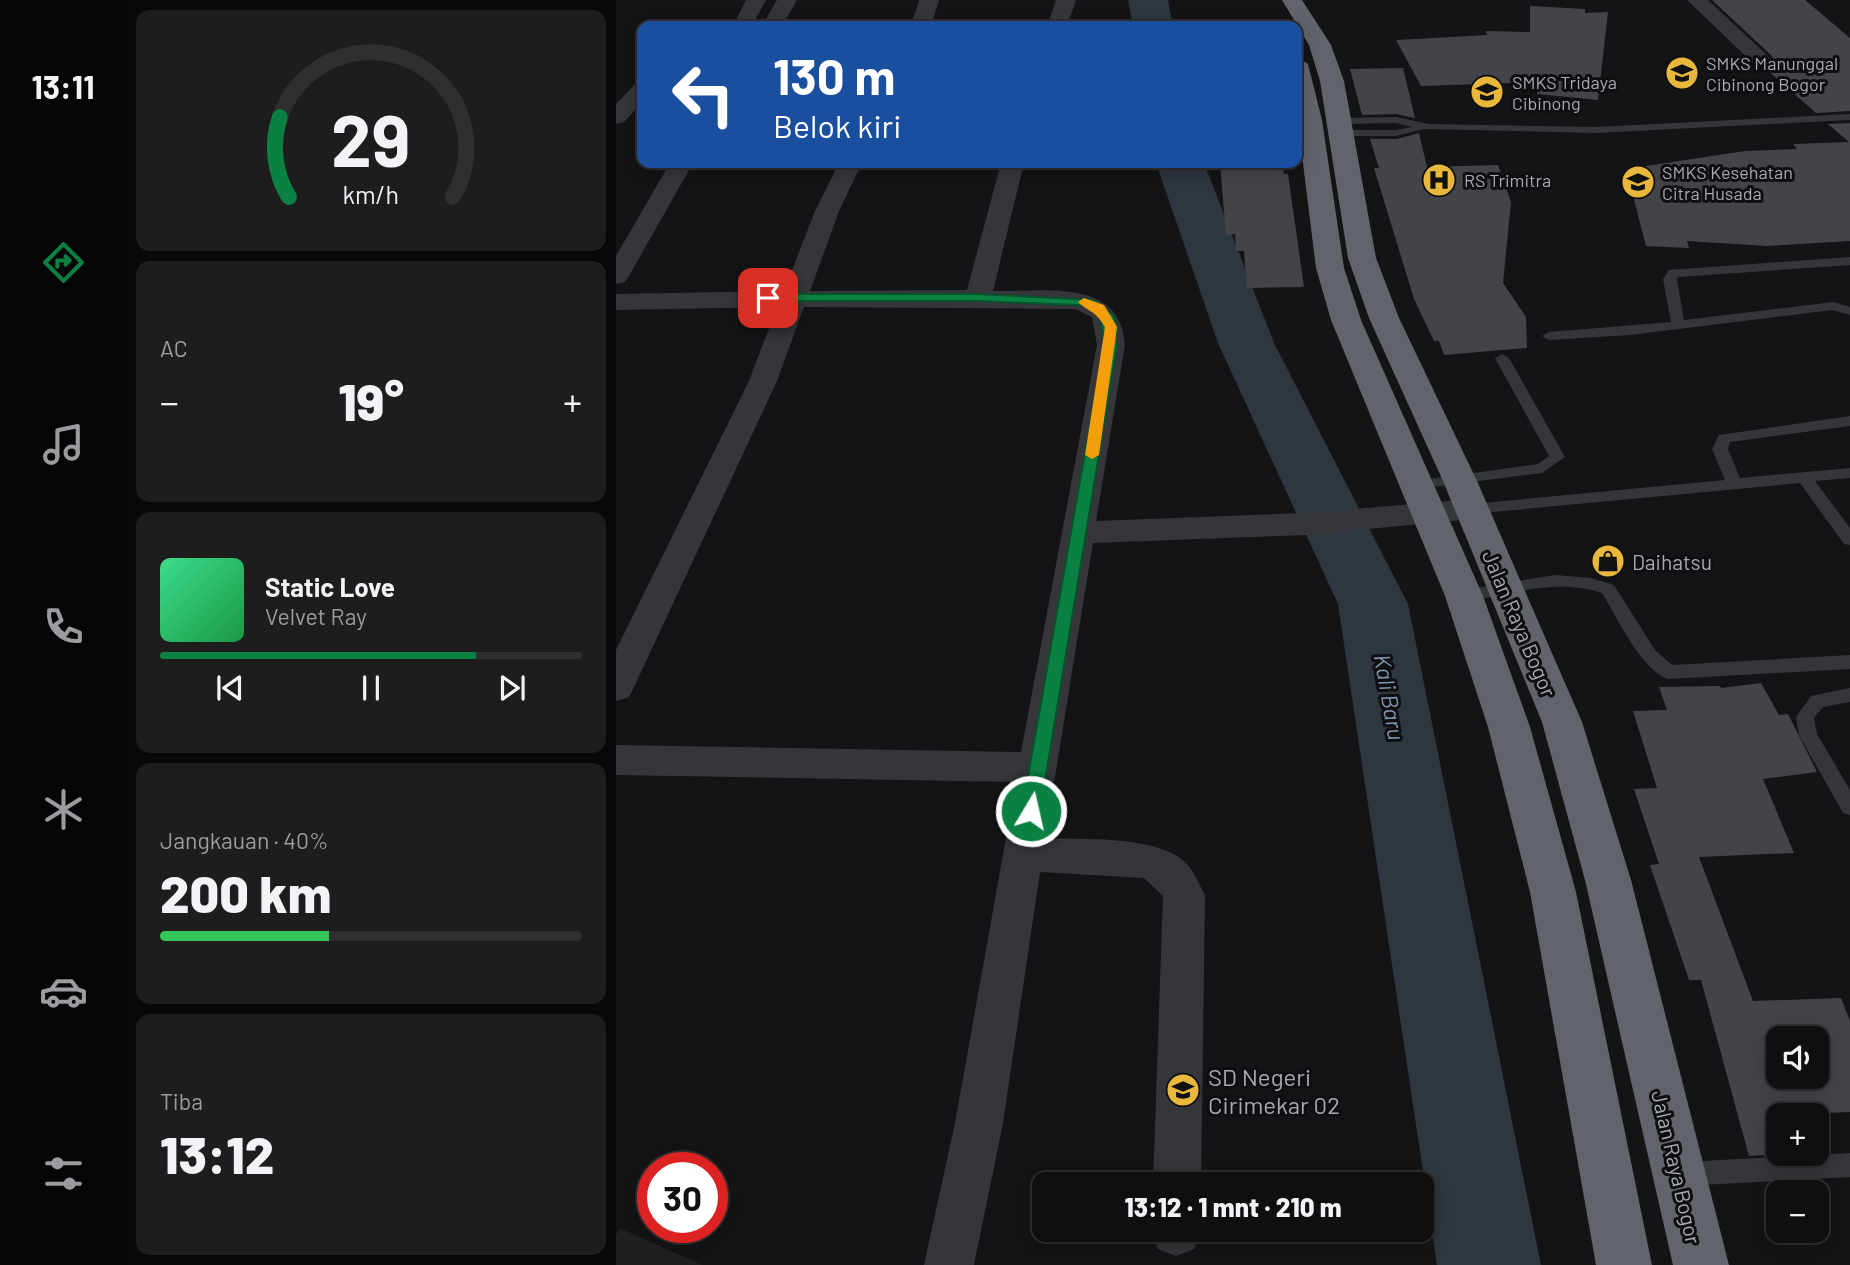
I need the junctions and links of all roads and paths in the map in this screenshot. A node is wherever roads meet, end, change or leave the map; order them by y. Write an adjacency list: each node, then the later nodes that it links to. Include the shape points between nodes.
1 (756, 0): 7 (street)
2 (787, 0): 8 (street)
3 (929, 0): 9 (street)
4 (1066, 0): 10 (street)
5 (1292, 0): 16 (highway, Jalan Raya Bogor, via 1320,45 1332,81)
6 (1697, 0): 11 (street)
7 (747, 18)
8 (775, 21)
9 (923, 21)
10 (1059, 21)
11 (1763, 62)
12 (1302, 75): 16 (highway, Jalan Raya Bogor)
13 (637, 84): 14 (street)
14 (616, 117)
15 (1850, 117): 16 (lane, via 1608,130 1429,127 1396,133)
16 (1325, 127): 32 (highway, Jalan Raya Bogor, via 1384,318); 33 (highway, Jalan Raya Bogor, via 1329,268 1346,320)
17 (678, 168): 21 (street)
18 (848, 168): 22 (street)
19 (1012, 168): 23 (street)
20 (1850, 261): 25 (lane, via 1674,273 1670,279)
21 (616, 296): 22 (street)
22 (793, 297): 23 (street); 39 (street, via 763,381)
23 (978, 297): 34 (street, via 1090,302 1107,315 1111,345)
24 (1850, 311): 25 (lane, via 1833,306)
25 (1678, 324): 26 (lane)
26 (1549, 336)
27 (1502, 358): 32 (lane, via 1558,457 1542,468)
28 (1850, 421): 31 (lane, via 1724,438 1720,449)
29 (1850, 473): 30 (lane)
30 (1805, 478): 31 (lane); 35 (lane)
31 (1735, 485): 32 (lane)
32 (1466, 495): 33 (street); 36 (highway, Jalan Raya Bogor)
33 (1422, 500): 34 (street, via 1383,518); 37 (highway, Jalan Raya Bogor)
34 (1079, 533): 42 (street)
35 (1850, 540)
36 (1506, 589): 37 (lane); 38 (lane, via 1566,580 1608,589 1649,655 1668,672); 47 (highway, Jalan Raya Bogor, via 1562,722 1608,880)
37 (1464, 596): 49 (highway, Jalan Raya Bogor, via 1509,727 1553,892)
38 (1850, 662)
39 (616, 687)
40 (1850, 695): 43 (lane, via 1817,701 1805,717 1808,735)
41 (616, 760): 42 (street)
42 (1038, 767): 44 (street)
43 (1850, 807)
44 (1024, 854): 46 (street, via 1146,861 1164,867 1184,895); 48 (street, via 979,1123)
45 (1850, 1165): 47 (lane)
46 (1177, 1172)
47 (1679, 1174): 50 (highway, Jalan Raya Bogor)
48 (949, 1265)
49 (1624, 1265)
50 (1700, 1265)

